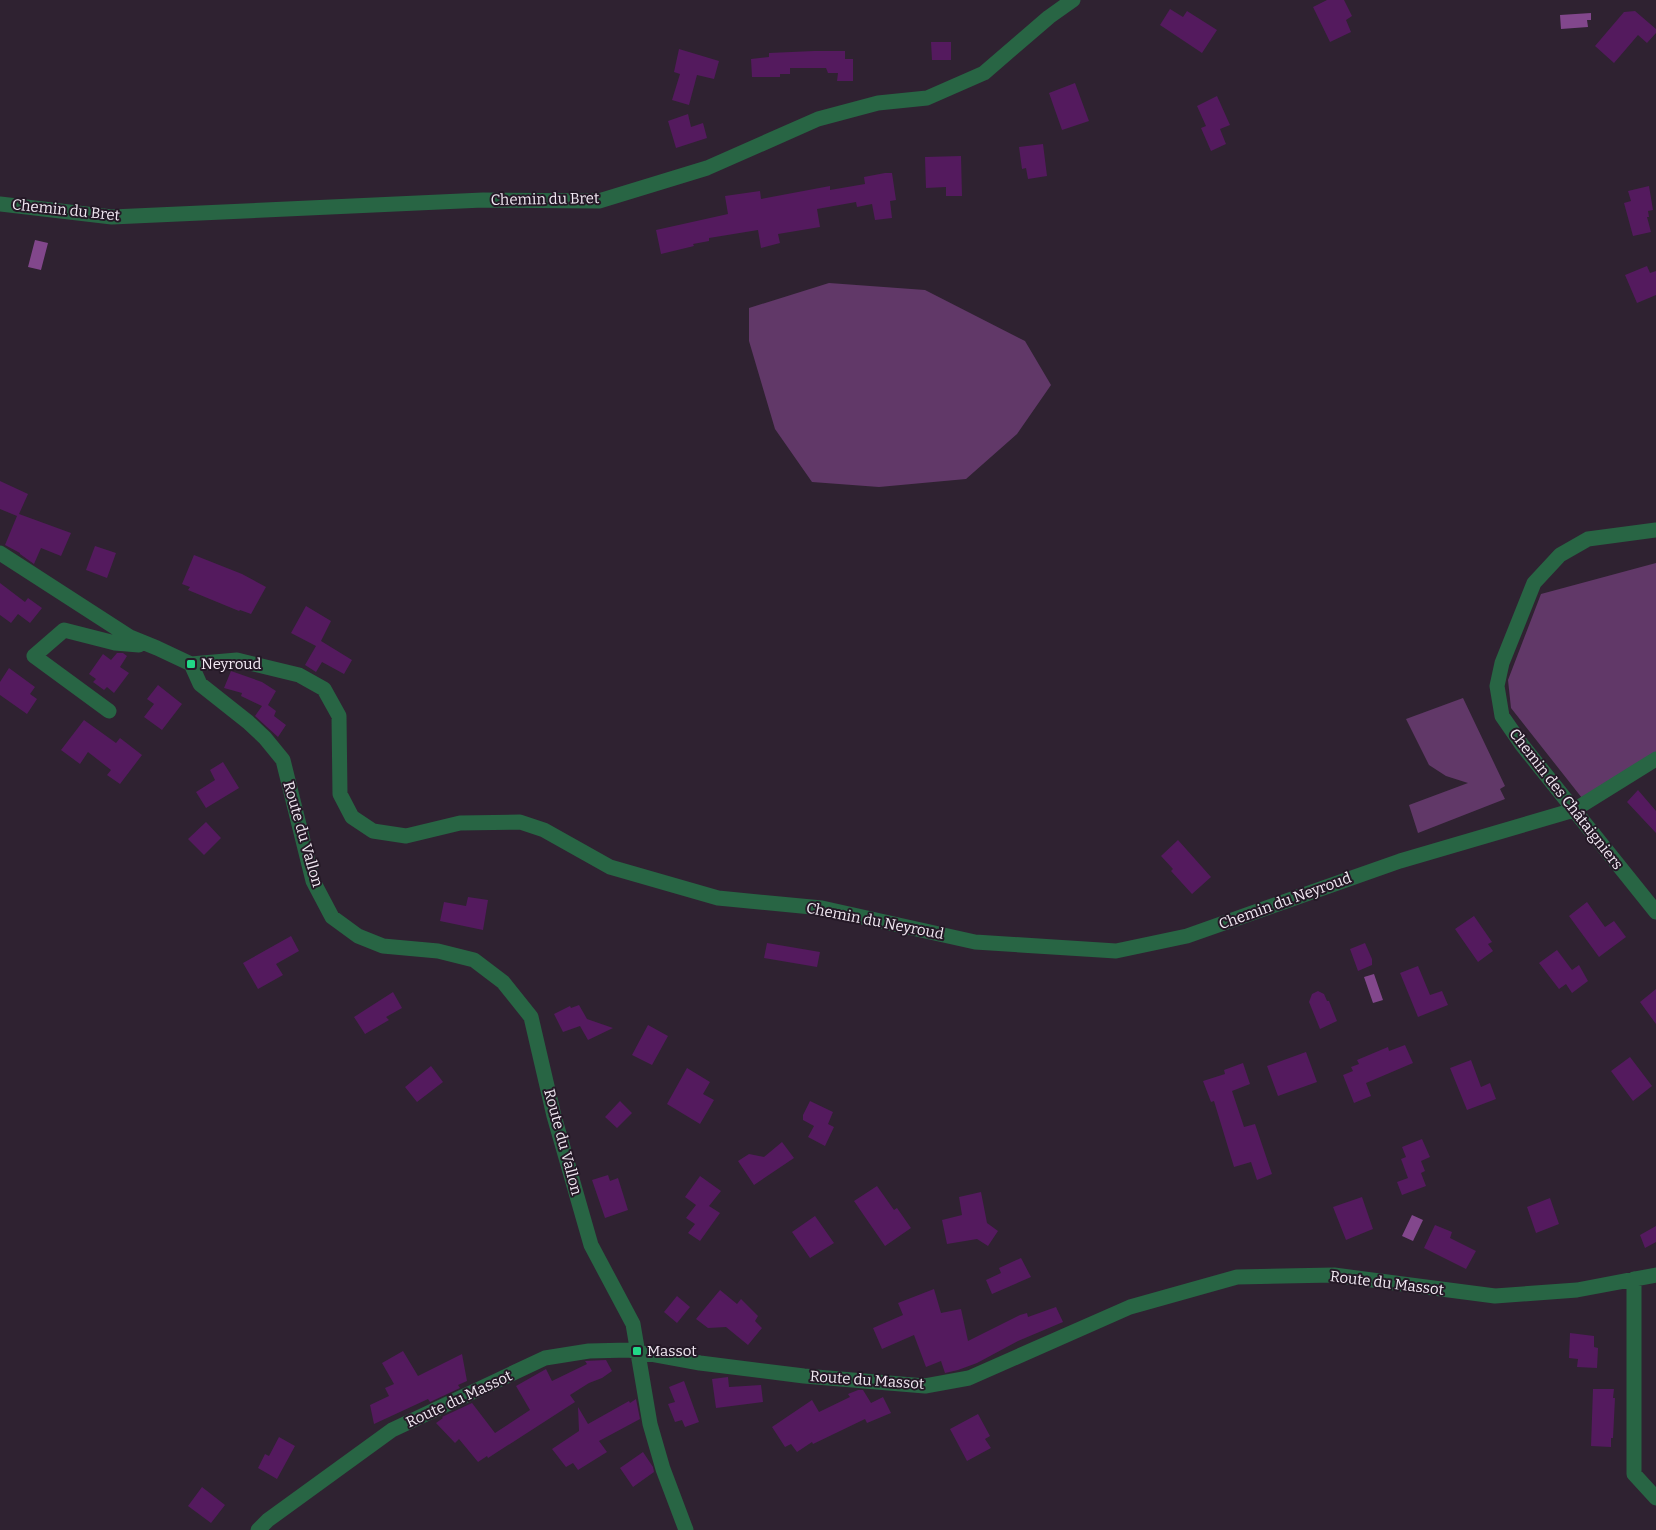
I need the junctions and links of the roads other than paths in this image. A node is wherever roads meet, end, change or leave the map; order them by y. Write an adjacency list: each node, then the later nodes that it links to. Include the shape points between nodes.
1 (1073, 0): 2 (street, Chemin du Bret, via 984,73 927,98 878,103 818,119 707,168 599,201 483,200 112,217)
2 (0, 204)
3 (1656, 530): 9 (street, Chemin des Châtaigniers, via 1588,539 1560,555 1534,583 1502,663 1497,686 1502,716)
4 (0, 553): 5 (street, via 130,637)
5 (157, 648): 6 (street); 7 (street, via 115,643 64,630 34,656)
6 (191, 664): 9 (street, Chemin du Neyroud, via 237,660 299,675 324,690 339,716 340,794 352,817 372,831 406,836 460,823 520,822 544,830 610,867 718,898 822,908 976,942 1116,951 1187,936 1400,861); 13 (street, Route du Vallon, via 200,684 248,722 283,760 313,881 332,917 358,936 383,946 438,951 474,960 503,982 531,1017 554,1116 591,1245 633,1324)
7 (109, 711)
8 (1656, 759): 9 (street, Chemin du Neyroud)
9 (1574, 810): 10 (street, Chemin des Châtaigniers)
10 (1656, 912)
11 (1656, 1274): 12 (street, Route du Massot)
12 (1634, 1279): 13 (street, Route du Massot, via 1578,1290 1495,1296 1334,1275 1237,1277 1130,1307 969,1378 925,1386 804,1376 700,1363); 14 (street, via 1634,1474)
13 (637, 1351): 15 (street, Route du Massot, via 589,1351 545,1358 392,1430); 16 (street, Route du Vallon, via 650,1424)
14 (1656, 1498)
15 (258, 1530)
16 (686, 1530)

